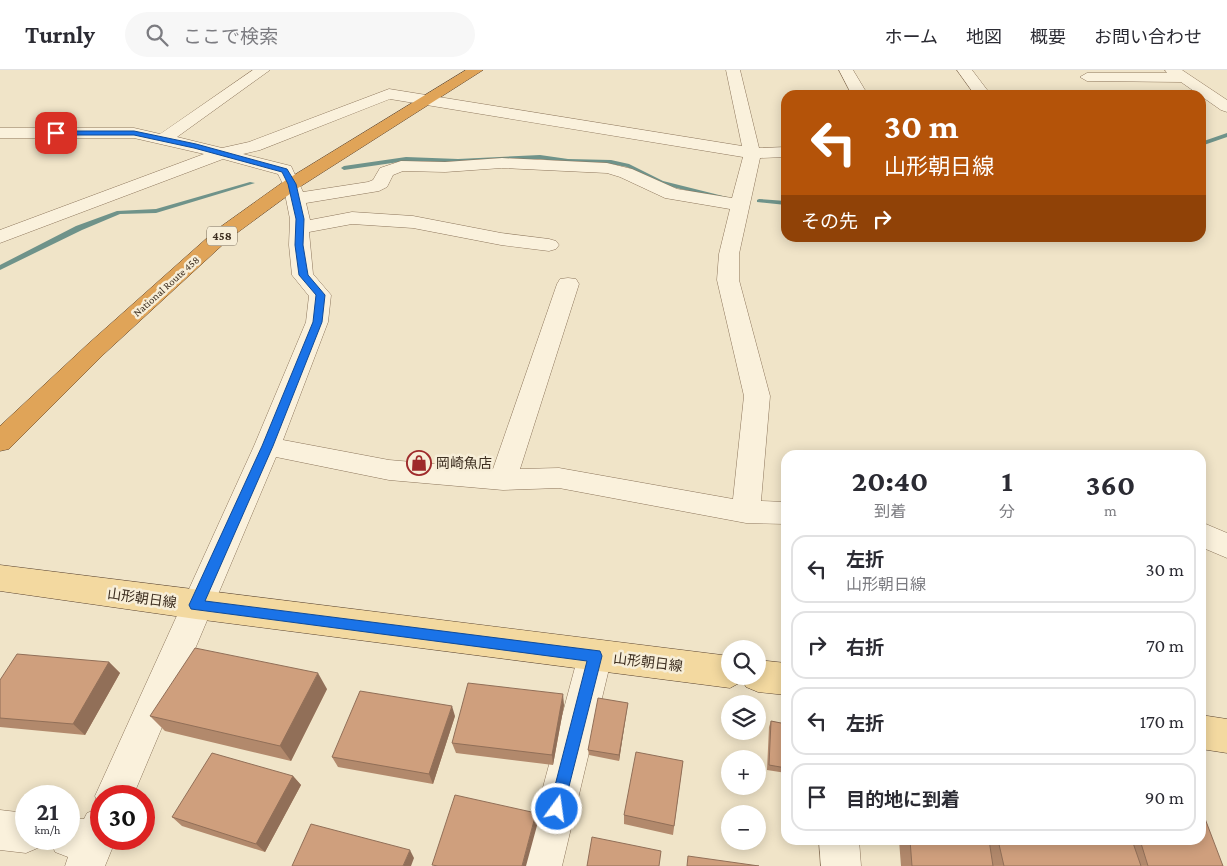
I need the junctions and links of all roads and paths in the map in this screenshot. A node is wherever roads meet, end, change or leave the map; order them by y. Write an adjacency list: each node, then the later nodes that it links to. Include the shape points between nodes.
1 (263, 70): 16 (street)
2 (476, 70): 13 (highway, National Route 458 / 458)
3 (733, 70): 19 (street)
4 (846, 70): 8 (street)
5 (964, 70): 9 (street)
6 (1083, 74): 7 (street); 10 (street)
7 (1178, 74): 11 (street)
8 (857, 90)
9 (979, 90)
10 (1099, 90)
11 (1202, 90)
12 (1206, 93): 14 (street)
13 (426, 101): 18 (street, via 389,94 254,146); 19 (street); 20 (highway, National Route 458 / 458)
14 (1227, 107)
15 (0, 133): 16 (street, via 134,133)
16 (163, 139): 18 (street)
17 (781, 152): 19 (street)
18 (222, 153): 20 (street, via 284,170); 23 (street)
19 (752, 153): 21 (street)
20 (294, 192): 21 (street, via 373,187 381,183 386,172 401,166 502,163 607,168 672,194); 22 (street); 26 (highway, National Route 458 / 458, via 223,234 96,349)
21 (739, 205): 29 (street, via 729,254 728,280 757,396)
22 (300, 228): 24 (street, via 352,218 413,222 501,239); 27 (street, via 304,275 320,295 318,322)
23 (0, 237)
24 (549, 244)
25 (568, 284): 28 (street)
26 (0, 442)
27 (267, 446): 28 (street, via 389,470); 34 (street)
28 (504, 480): 29 (street, via 559,478)
29 (746, 512): 30 (street)
30 (781, 513)
31 (1206, 536): 32 (street)
32 (1227, 546)
33 (0, 578): 34 (main road, 山形朝日線)
34 (196, 605): 35 (main road, 山形朝日線); 41 (street)
35 (595, 656): 36 (main road, 山形朝日線); 45 (street)
36 (721, 671)
37 (766, 677): 38 (main road)
38 (781, 679)
39 (1206, 733): 40 (main road)
40 (1227, 736)
41 (119, 785)
42 (0, 830): 43 (street)
43 (15, 832)
44 (839, 845): 46 (street)
45 (542, 866)
46 (840, 866)

